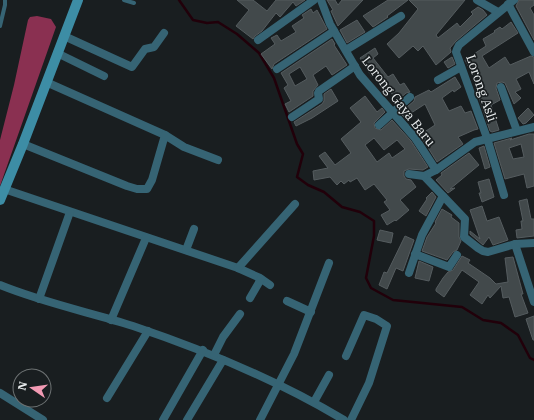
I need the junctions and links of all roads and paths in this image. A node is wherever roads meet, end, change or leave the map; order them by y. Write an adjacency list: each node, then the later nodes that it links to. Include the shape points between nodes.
1 (5, 0): 11 (lane)
2 (78, 0): 14 (main road)
3 (124, 0): 8 (lane)
4 (314, 0): 15 (street)
5 (321, 0): 12 (street, Lorong Gaya Baru)
6 (477, 0): 9 (street)
7 (511, 2): 9 (street, Lorong Asli); 17 (street)
8 (134, 3)
9 (498, 12): 20 (street, Lorong Asli, via 456,49)
10 (401, 16): 16 (street)
11 (0, 26)
12 (334, 31): 16 (street, Lorong Gaya Baru); 21 (street)
13 (164, 33): 14 (street, via 154,47 145,49 132,67)
14 (64, 36): 18 (main road)
15 (258, 40)
16 (346, 50): 19 (street, Lorong Gaya Baru)
17 (534, 52)
18 (57, 53): 22 (street); 24 (main road)
19 (355, 66): 27 (street, Lorong Gaya Baru); 28 (street, via 319,91 319,98)
20 (461, 67): 23 (street); 33 (street, Lorong Asli)
21 (277, 69)
22 (104, 76)
23 (438, 80)
24 (46, 82): 32 (street); 34 (main road)
25 (501, 87): 31 (street)
26 (410, 97): 27 (street)
27 (393, 112): 29 (street); 36 (street, Lorong Gaya Baru, via 415,138)
28 (292, 117)
29 (379, 125)
30 (534, 127): 31 (street)
31 (517, 131): 33 (street)
32 (165, 135): 34 (street, via 152,180 147,189 142,190); 35 (street, via 184,147)
33 (487, 138): 36 (street, via 470,144); 40 (street, Lorong Asli)
34 (23, 144): 39 (main road)
35 (218, 160)
36 (436, 170): 38 (street)
37 (409, 174): 38 (street)
38 (424, 176): 41 (street)
39 (4, 189): 42 (main road); 44 (street)
40 (504, 195)
41 (443, 196): 48 (street, via 465,219 464,236 483,251 488,252); 50 (street)
42 (0, 200)
43 (295, 204): 53 (street)
44 (70, 212): 46 (street); 59 (street)
45 (194, 229): 49 (street)
46 (146, 238): 49 (street); 64 (street)
47 (534, 243): 48 (street)
48 (515, 244): 61 (street)
49 (186, 250): 53 (street)
50 (415, 254): 51 (street, via 448,267); 54 (street)
51 (457, 256)
52 (329, 263): 62 (street)
53 (238, 268): 55 (street)
54 (409, 272)
55 (261, 279): 57 (street); 58 (street)
56 (0, 285): 59 (street)
57 (270, 285)
58 (250, 298)
59 (39, 299): 64 (street)
60 (287, 300): 62 (street)
61 (534, 302)
62 (311, 312): 71 (street)
63 (240, 314): 67 (street, via 223,337)
64 (111, 320): 65 (street)
65 (148, 331): 66 (street); 73 (street)
66 (203, 350): 67 (street); 76 (street)
67 (214, 355): 69 (street)
68 (346, 356): 80 (street, via 364,315 387,326 369,383)
69 (224, 360): 71 (street); 77 (street)
70 (329, 375): 74 (street)
71 (279, 384): 74 (street); 78 (street)
72 (0, 393): 75 (street)
73 (107, 398)
74 (314, 402): 79 (street)
75 (43, 420)
76 (163, 420)
77 (186, 420)
78 (260, 420)
79 (344, 420)
80 (351, 420)

